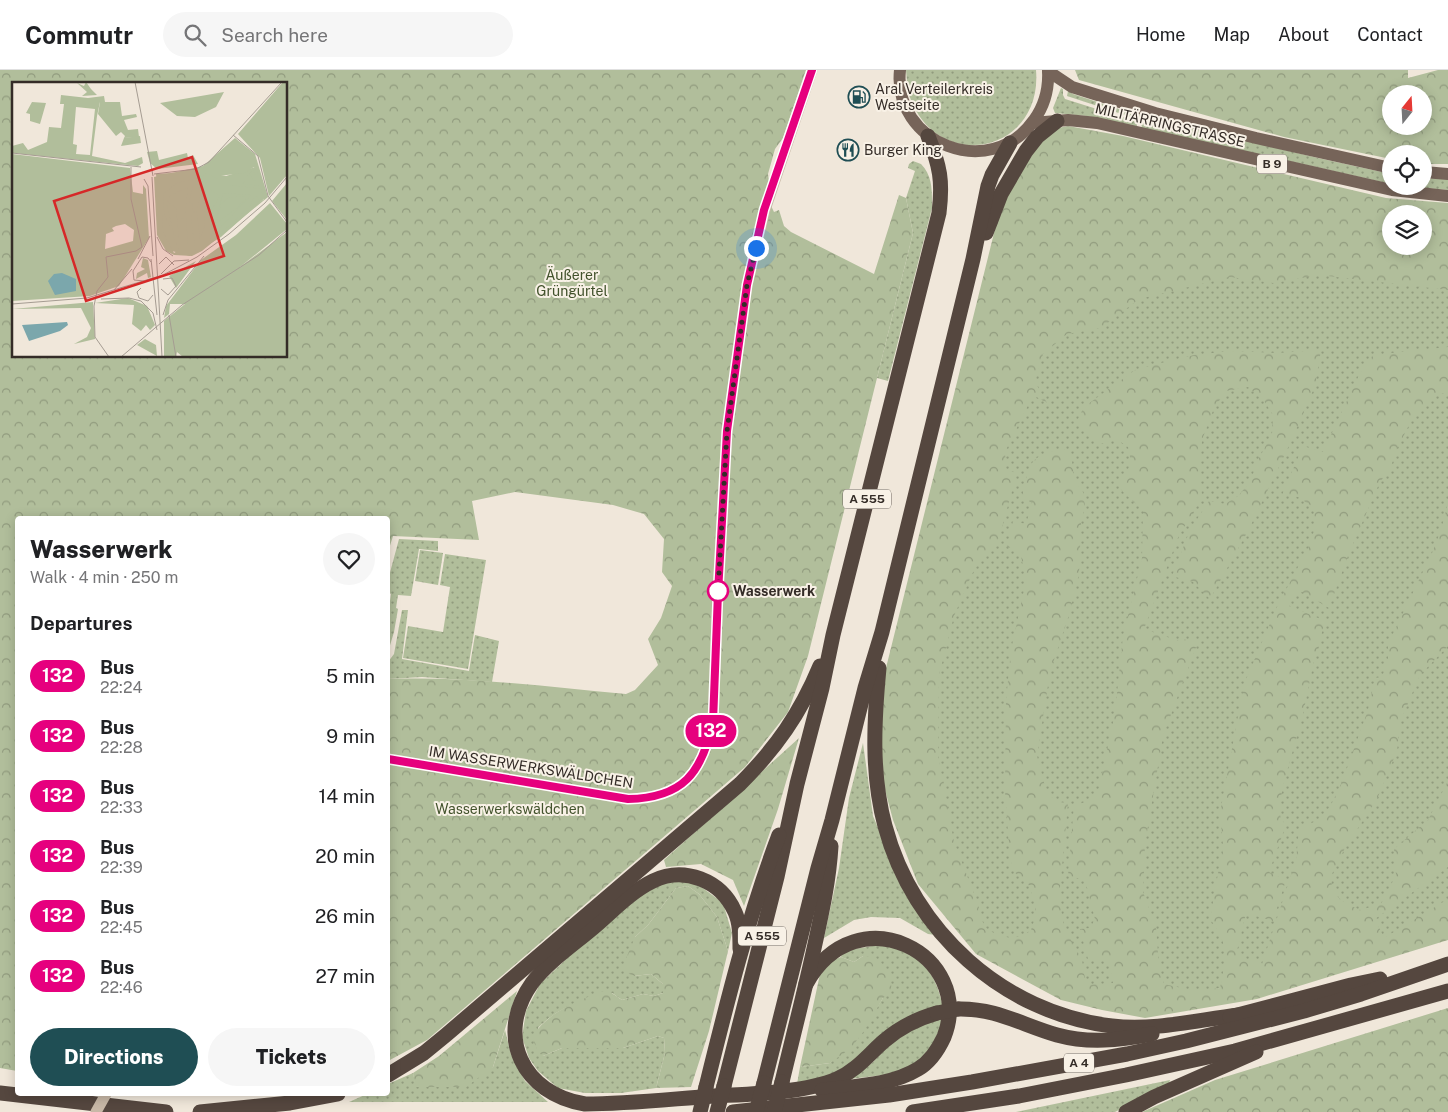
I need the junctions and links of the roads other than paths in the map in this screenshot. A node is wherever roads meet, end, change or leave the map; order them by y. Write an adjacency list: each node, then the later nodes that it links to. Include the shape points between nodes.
1 (812, 70): 15 (street, IM WASSERWERKSWÄLDCHEN, via 764,210 747,285 727,431 713,722 703,758 694,772 672,790 660,796 628,799)
2 (900, 70): 6 (main road, B 9, via 904,103 913,120)
3 (1048, 71): 5 (main road, B 9, via 1044,101); 8 (main road, MILITÄRRINGSTRASSE / B 9, via 1072,87 1155,113)
4 (1057, 121): 5 (main road, MILITÄRRINGSTRASSE / B 9); 11 (main road, MILITÄRRINGSTRASSE / B 9, via 1097,123 1383,188); 12 (highway, via 1026,151 1001,194)
5 (1033, 123): 7 (main road, B 9)
6 (928, 136): 7 (main road, B 9, via 947,146 972,151); 14 (highway, A 555, via 940,168 941,199 937,223)
7 (1010, 143): 12 (highway, via 988,186)
8 (1382, 166)
9 (1432, 173): 10 (main road)
10 (1448, 174)
11 (1448, 196)
12 (973, 259): 13 (highway, A 555)
13 (882, 632): 17 (highway, A 555); 23 (highway, via 874,741 876,778 885,825 916,900 949,943 1008,991 1074,1019 1136,1028)
14 (833, 635): 16 (highway, A 555); 25 (highway, via 813,684 790,725 769,754 740,784 446,1035)
15 (390, 759)
16 (797, 784): 18 (highway); 36 (highway, A 555, bridge, via 777,877)
17 (832, 820): 21 (highway, via 827,884); 38 (highway, A 555, bridge)
18 (740, 949): 23 (highway, bridge, via 735,913 717,888 702,879 685,875 651,882 556,959 531,984 522,1001 515,1027 516,1044 524,1066 548,1092 585,1104 735,1095 817,1086 862,1064 899,1029 920,1018 958,1009 986,1010 1057,1035 1106,1042); 35 (highway, bridge)
19 (1448, 964): 20 (highway, A 4)
20 (1416, 975): 23 (highway, via 1351,985); 37 (highway, A 4, via 1304,1011 1127,1054 926,1089)
21 (806, 984): 34 (highway, via 818,966 841,947 855,941 878,938 900,942 932,964 942,982 949,1013 944,1035 926,1064 910,1074 881,1083 732,1100); 39 (highway, bridge)
22 (1448, 991): 24 (highway, A 4)
23 (1239, 1015)
24 (1295, 1035): 40 (highway, A 4, via 1126,1075); 41 (highway)
25 (390, 1074)
26 (0, 1093): 27 (highway)
27 (15, 1095)
28 (26, 1096): 32 (highway)
29 (105, 1096): 31 (street, bridge)
30 (327, 1096): 33 (highway)
31 (96, 1112)
32 (166, 1112)
33 (200, 1112)
34 (576, 1112)
35 (700, 1112)
36 (717, 1112)
37 (733, 1112)
38 (756, 1112)
39 (774, 1112)
40 (913, 1112)
41 (1126, 1112)

